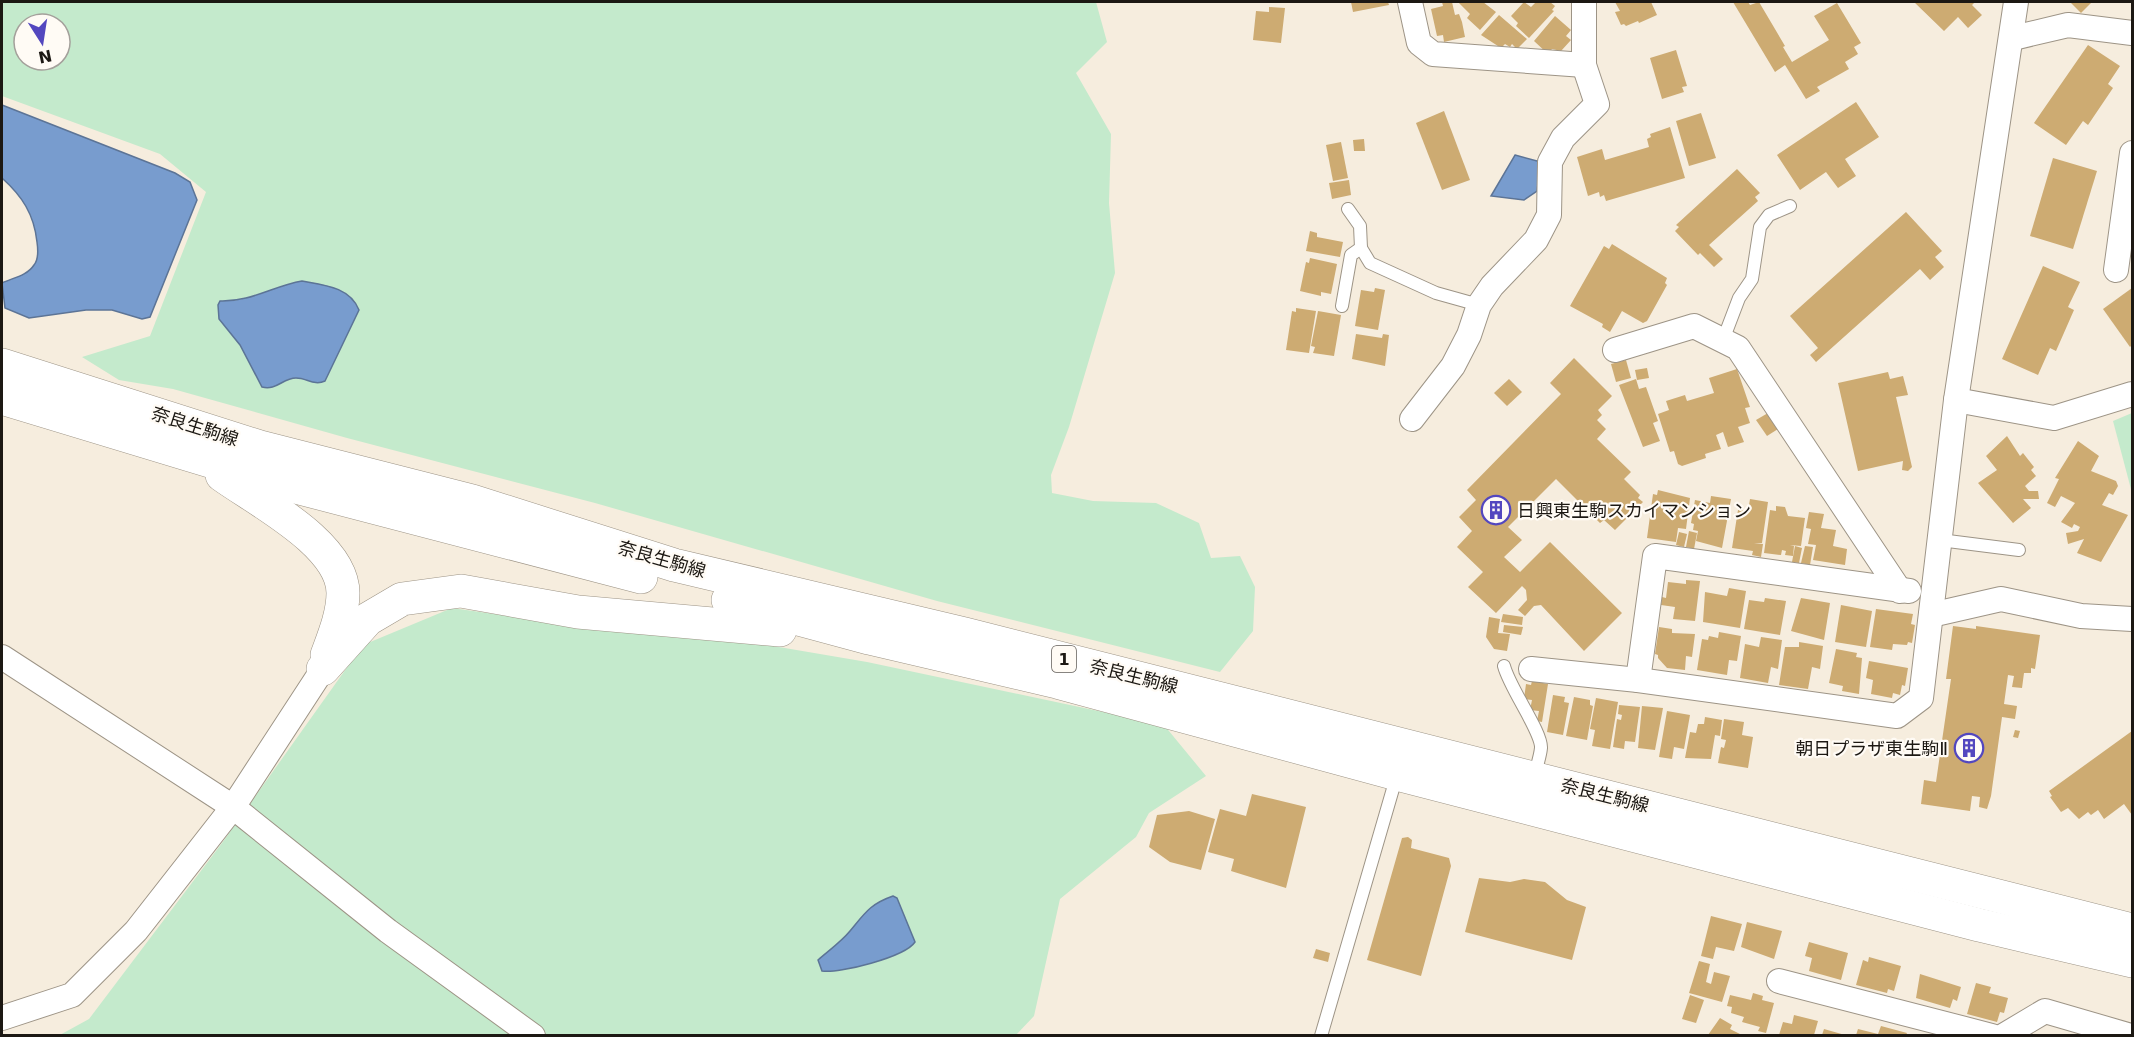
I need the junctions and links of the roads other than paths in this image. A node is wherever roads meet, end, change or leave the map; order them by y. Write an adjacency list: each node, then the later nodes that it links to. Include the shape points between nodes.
1 (1410, 2): 6 (street, via 1419,43 1433,54)
2 (1581, 2): 6 (street)
3 (2016, 2): 5 (street)
4 (2133, 33): 5 (street, via 2068,25)
5 (2013, 38): 19 (street)
6 (1584, 64): 12 (street, via 1597,104 1563,138 1550,162 1550,215 1536,240)
7 (2133, 153): 11 (street)
8 (1790, 206): 14 (lane, via 1769,215 1760,227 1752,279 1739,298)
9 (1348, 209): 10 (lane, via 1360,226)
10 (1361, 248): 12 (lane, via 1370,263 1398,277); 13 (lane, via 1351,255)
11 (2116, 270)
12 (1479, 305): 20 (street, via 1452,366)
13 (1342, 306)
14 (1723, 340): 15 (street, via 1694,326); 24 (street, via 1738,348)
15 (1615, 350)
16 (2, 365): 34 (main road, 奈良生駒線 / 1, via 260,447 472,501 674,565)
17 (2133, 394): 19 (street, via 2054,418)
18 (2, 398): 21 (main road, 奈良生駒線 / 1)
19 (1956, 400): 22 (street)
20 (1412, 419)
21 (202, 461): 27 (main road, 奈良生駒線 / 1); 30 (main road, via 320,543 336,567 344,591)
22 (1940, 540): 23 (lane); 25 (street)
23 (2019, 550)
24 (1900, 591): 25 (street); 32 (street, via 1655,556)
25 (1933, 604): 26 (street, via 2001,599 2081,616); 32 (street, via 1921,698 1897,716)
26 (2133, 619)
27 (869, 638): 30 (main road, via 578,612 461,591 402,599 368,619); 33 (main road, 奈良生駒線 / 1, via 1057,682)
28 (2, 657): 35 (street)
29 (1504, 666): 34 (lane, via 1508,681 1539,733 1541,748)
30 (323, 669): 35 (street)
31 (1531, 669): 32 (street)
32 (1638, 680)
33 (1398, 774): 37 (main road, 奈良生駒線 / 1, via 1979,925); 42 (lane)
34 (1534, 777): 36 (main road, 奈良生駒線 / 1)
35 (233, 807): 39 (street, via 136,931 72,995); 41 (street, via 388,931)
36 (2133, 930)
37 (2133, 961)
38 (1779, 981): 40 (street)
39 (2, 1018)
40 (1932, 1028): 43 (street)
41 (533, 1035)
42 (1321, 1035)
43 (1992, 1035)
44 (2003, 1035): 45 (street, via 2045,1011)
45 (2131, 1035)

